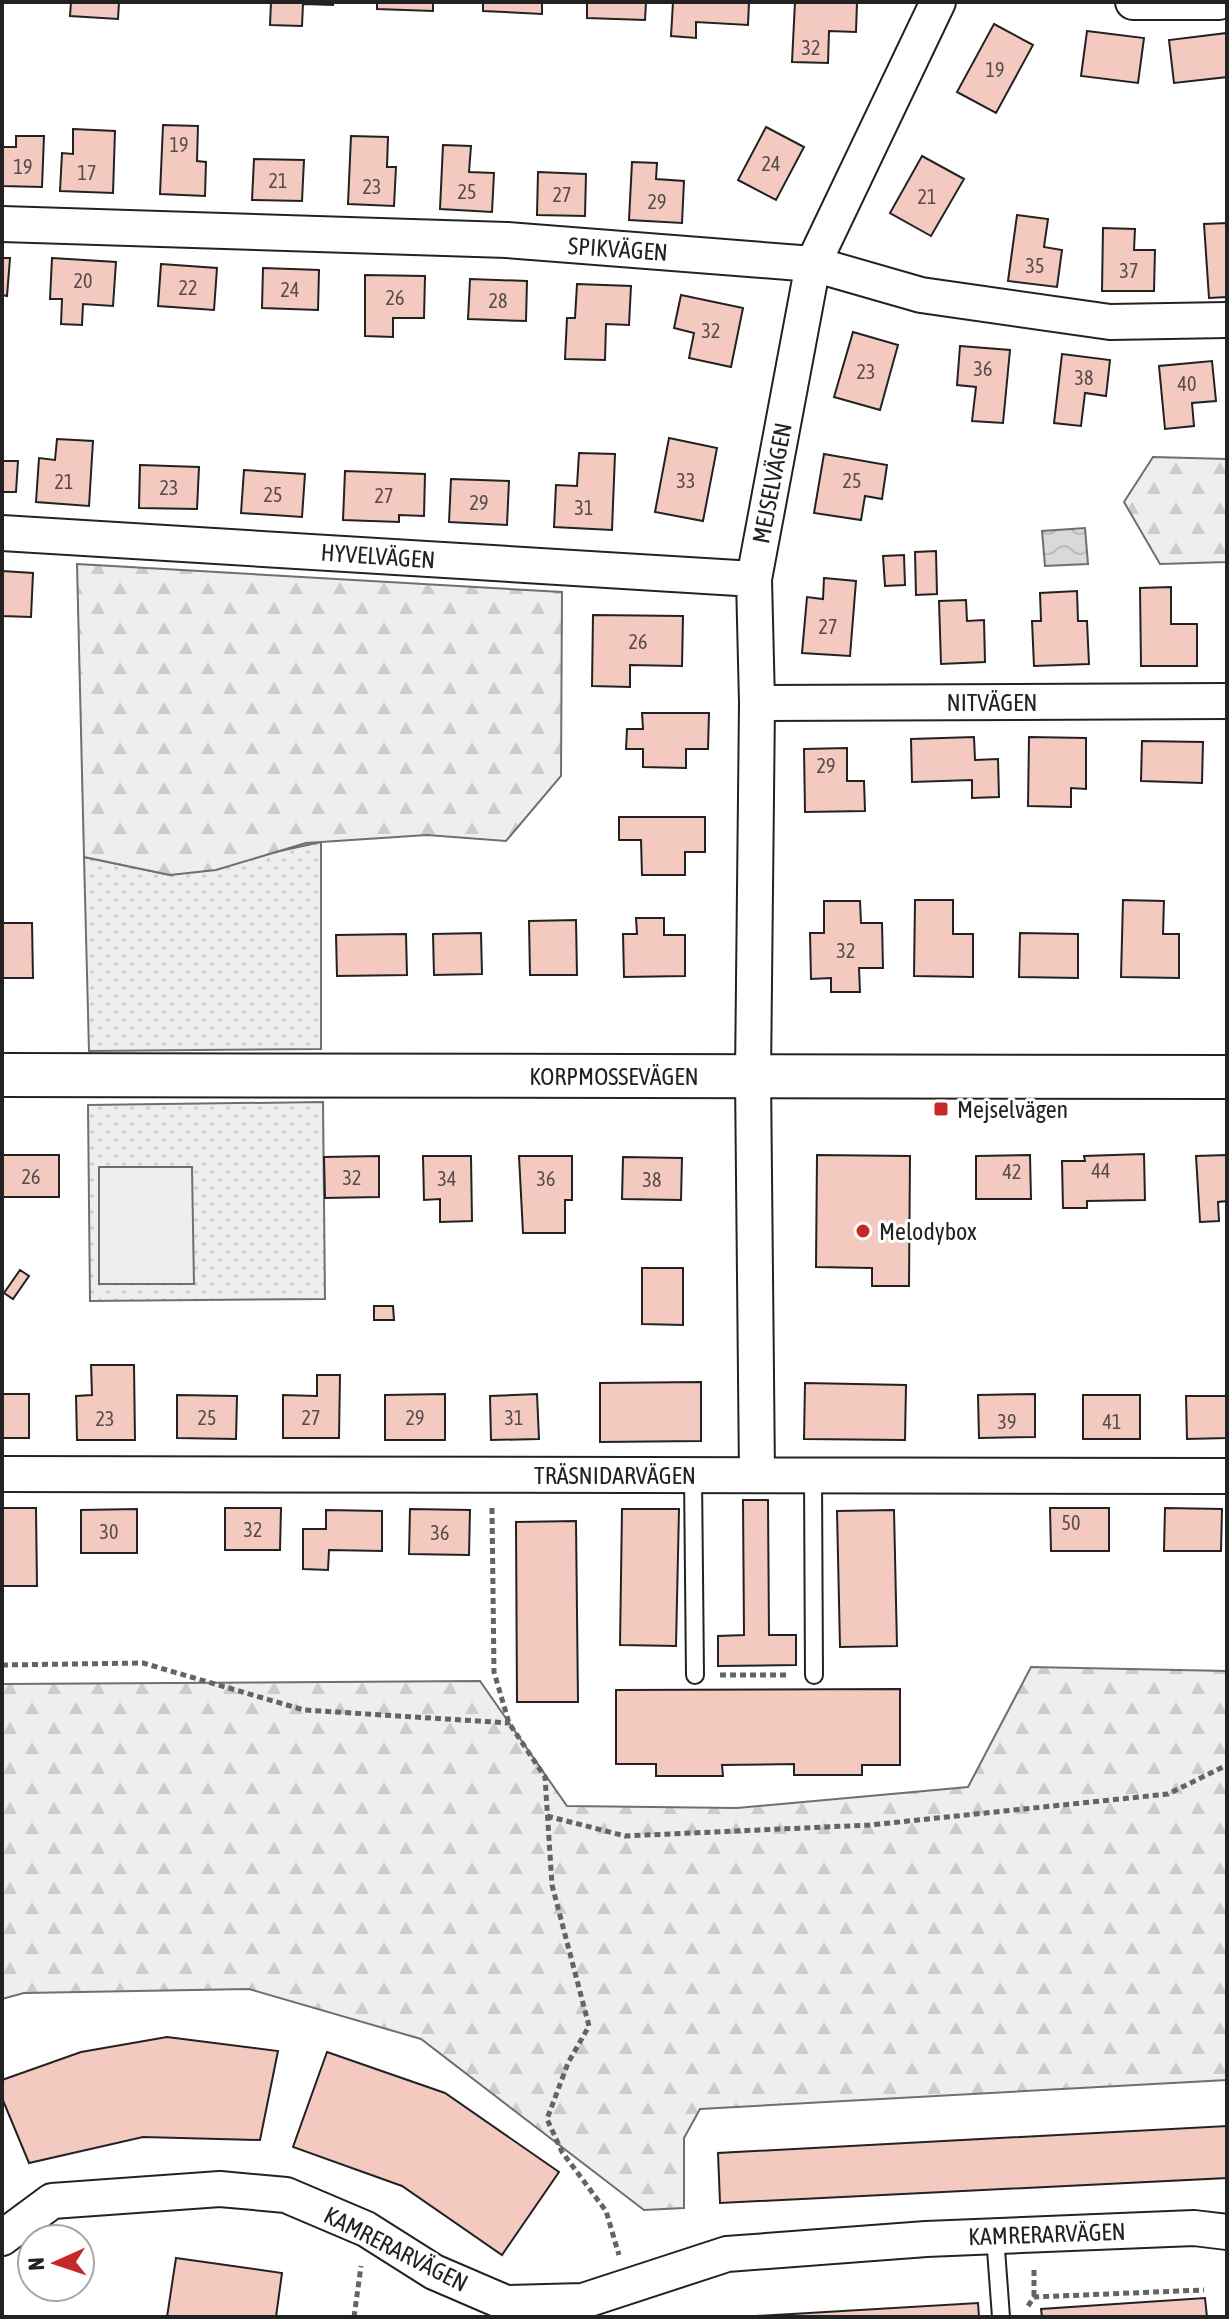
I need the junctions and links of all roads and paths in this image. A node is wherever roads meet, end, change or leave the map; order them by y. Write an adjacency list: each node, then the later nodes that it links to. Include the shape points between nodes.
1 (938, 2): 5 (street, MEJSELVÄGEN)
2 (1133, 2): 3 (street)
3 (1219, 2)
4 (2, 224): 5 (street, SPIKVÄGEN, via 507,240)
5 (813, 264): 6 (street, SPIKVÄGEN, via 921,295 1110,322); 8 (street, MEJSELVÄGEN)
6 (1227, 320)
7 (2, 533): 8 (street, HYVELVÄGEN)
8 (754, 579): 10 (street, MEJSELVÄGEN)
9 (1227, 701): 10 (street, NITVÄGEN)
10 (757, 703): 12 (street, MEJSELVÄGEN)
11 (2, 1075): 12 (street, KORPMOSSEVÄGEN)
12 (753, 1076): 13 (street, KORPMOSSEVÄGEN); 17 (street, MEJSELVÄGEN)
13 (1227, 1077)
14 (2, 1474): 15 (street, TRÄSNIDARVÄGEN)
15 (492, 1475): 16 (street, TRÄSNIDARVÄGEN); 23 (path, via 494,1672)
16 (693, 1475): 17 (street, TRÄSNIDARVÄGEN); 21 (lane)
17 (757, 1475): 18 (street, TRÄSNIDARVÄGEN)
18 (813, 1476): 19 (street, TRÄSNIDARVÄGEN); 22 (lane)
19 (1227, 1476)
20 (2, 1665): 23 (path, via 143,1663 304,1710)
21 (695, 1675): 22 (path)
22 (814, 1675)
23 (509, 1723): 25 (path, via 545,1777)
24 (1227, 1765): 25 (path, via 1168,1794 870,1825 625,1836)
25 (547, 1816): 30 (path, via 552,1885 589,2026 547,2119 562,2152 606,2211)
26 (1227, 2232): 27 (street, KAMRERARVÄGEN, via 1194,2228)
27 (995, 2236): 28 (street, KAMRERARVÄGEN, via 727,2254 583,2301 506,2303 434,2272 366,2229 286,2195 220,2189 52,2201); 33 (lane)
28 (2, 2238)
29 (1034, 2258): 32 (path)
30 (623, 2265)
31 (1204, 2290): 32 (path)
32 (1034, 2297): 34 (path)
33 (1001, 2317)
34 (1020, 2317)

